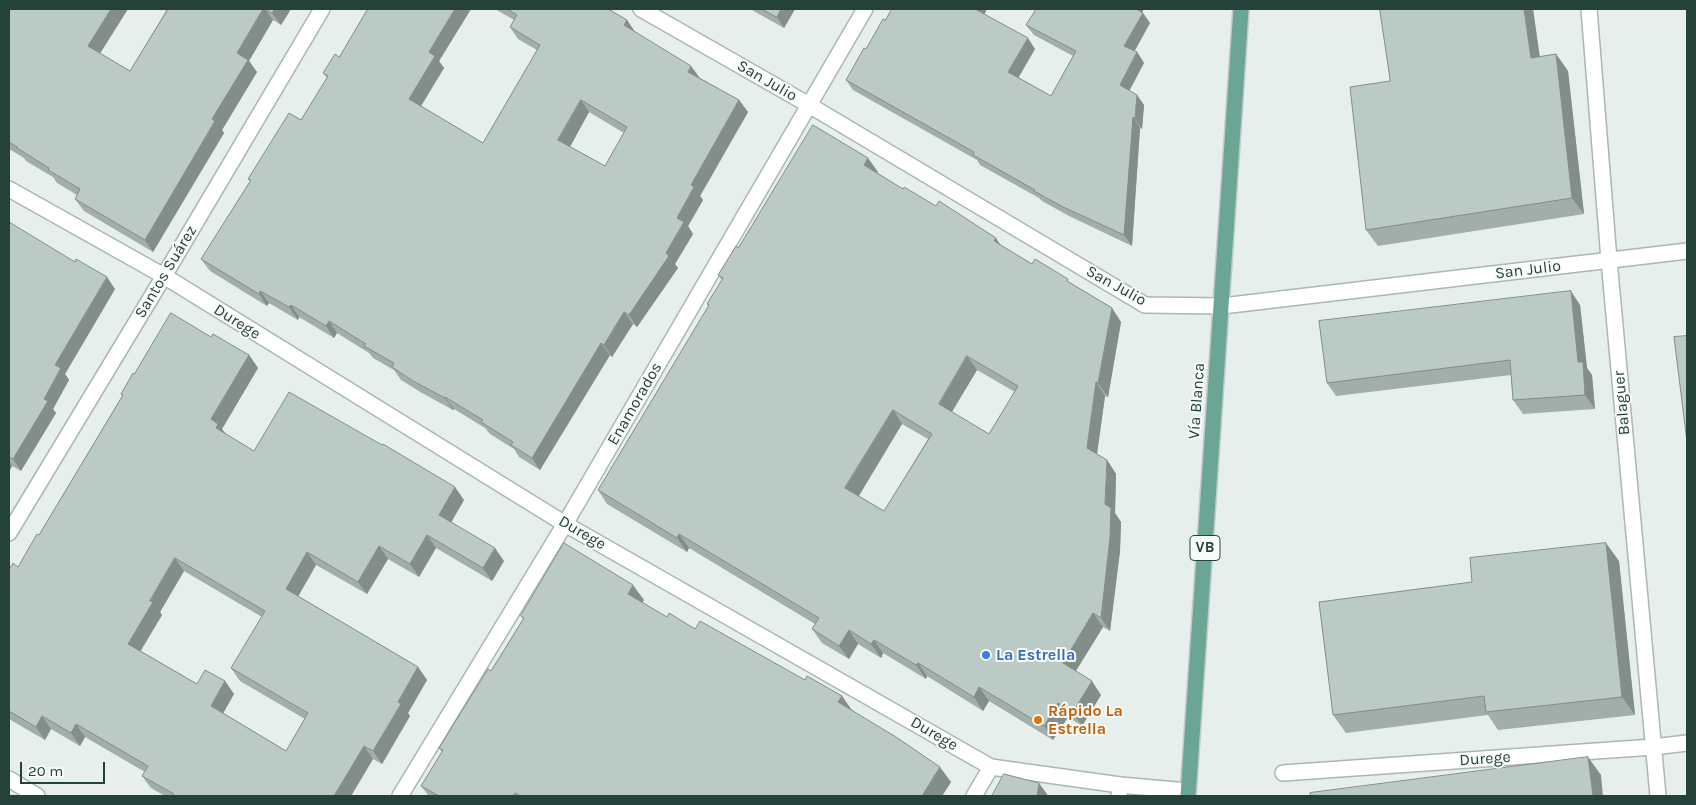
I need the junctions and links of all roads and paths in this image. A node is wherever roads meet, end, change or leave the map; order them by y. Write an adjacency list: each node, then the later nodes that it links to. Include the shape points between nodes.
1 (322, 9): 10 (street, Santos Suárez)
2 (641, 9): 6 (street, San Julio)
3 (865, 9): 6 (street, Enamorados)
4 (1241, 9): 11 (main road, Vía Blanca / VB)
5 (1589, 9): 9 (street, Balaguer)
6 (809, 105): 11 (street, San Julio, via 1145,305); 12 (street, Enamorados)
7 (9, 189): 10 (street, Durege)
8 (1687, 251): 9 (street, San Julio)
9 (1609, 260): 11 (street, San Julio); 15 (street, Balaguer)
10 (164, 276): 12 (street, Durege); 13 (street, Santos Suárez)
11 (1222, 306): 20 (main road, Vía Blanca / VB)
12 (565, 524): 16 (street, Durege); 22 (street, Enamorados)
13 (9, 533)
14 (1687, 743): 15 (street, Durege)
15 (1653, 747): 17 (street, Durege); 24 (street, Balaguer)
16 (991, 767): 19 (street, Durege); 23 (street)
17 (1282, 773)
18 (9, 779): 21 (street)
19 (1120, 791): 20 (street, Durege)
20 (1188, 793)
21 (37, 796)
22 (400, 796)
23 (974, 796)
24 (1658, 796)

